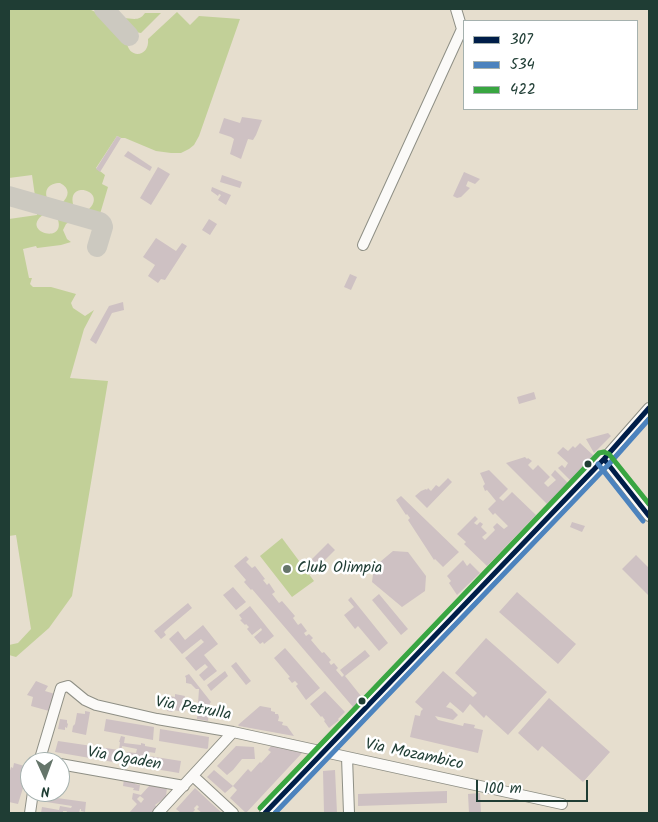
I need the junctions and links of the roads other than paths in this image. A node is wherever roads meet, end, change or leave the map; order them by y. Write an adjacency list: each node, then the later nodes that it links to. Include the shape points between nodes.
1 (456, 9): 2 (street, via 462,30)
2 (363, 245)
3 (649, 408): 4 (street)
4 (604, 459): 5 (street); 8 (street)
5 (649, 516)
6 (233, 732): 7 (street, Via Petrulla, via 96,705 68,686 61,688); 8 (street, Via Petrulla); 11 (street)
7 (45, 752)
8 (324, 752): 9 (street, Via Mozambico); 16 (street)
9 (348, 757): 13 (street, Via Mozambico); 17 (street, Via Mozambico)
10 (70, 766): 12 (street, Via Ogaden)
11 (193, 776): 12 (street); 15 (street)
12 (184, 786): 14 (street)
13 (562, 804)
14 (158, 813)
15 (232, 813)
16 (265, 813)
17 (349, 813)

